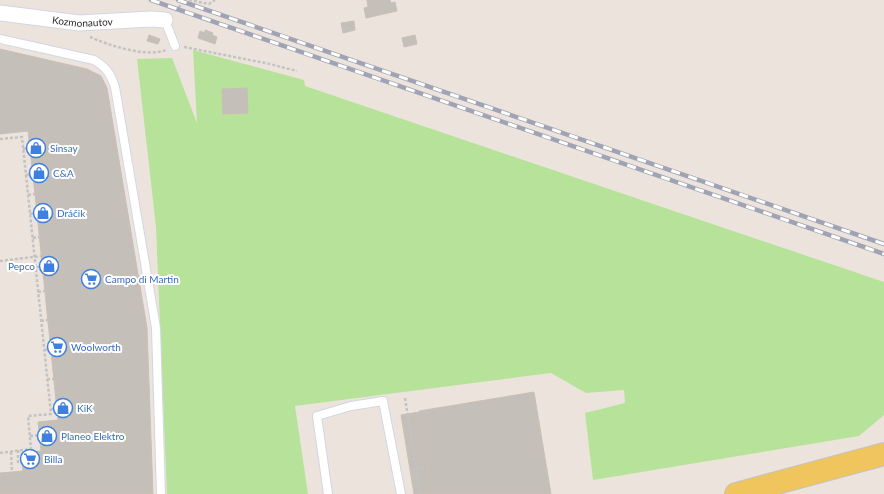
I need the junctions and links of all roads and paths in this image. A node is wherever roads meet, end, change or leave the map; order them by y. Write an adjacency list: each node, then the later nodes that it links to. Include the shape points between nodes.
1 (186, 0): 5 (path)
2 (189, 0): 3 (path, via 209,4)
3 (216, 0)
4 (0, 13): 5 (street, Kozmonautov, via 79,23)
5 (169, 16): 7 (lane)
6 (86, 36): 7 (path, via 100,42 149,52 168,49)
7 (172, 38): 9 (lane)
8 (0, 39): 50 (lane, via 94,60 110,73 115,87 156,328)
9 (176, 46): 10 (path)
10 (297, 70)
11 (18, 132): 12 (path)
12 (18, 137): 13 (path); 14 (path, via 22,137)
13 (0, 139)
14 (23, 148): 15 (path); 17 (path)
15 (30, 148)
16 (33, 174): 17 (path)
17 (26, 175): 19 (path)
18 (35, 194): 19 (path)
19 (28, 195): 21 (path)
20 (37, 213): 21 (path)
21 (30, 214): 23 (path)
22 (40, 237): 23 (path)
23 (32, 238): 25 (path)
24 (41, 256): 25 (path)
25 (34, 257): 26 (path); 27 (path)
26 (0, 261)
27 (36, 267): 28 (path); 30 (path)
28 (42, 267)
29 (45, 291): 30 (path)
30 (38, 292): 32 (path)
31 (48, 320): 32 (path)
32 (41, 321): 34 (path)
33 (51, 349): 34 (path)
34 (44, 350): 35 (path)
35 (47, 379): 36 (path); 39 (path)
36 (54, 379)
37 (405, 398): 48 (path)
38 (57, 408): 39 (path)
39 (51, 409): 41 (path, via 51,414 28,416)
40 (40, 435): 41 (path)
41 (30, 436): 42 (path, via 31,450)
42 (18, 450): 43 (path); 46 (path, via 18,462)
43 (11, 452): 44 (path); 49 (path)
44 (0, 453)
45 (884, 454): 54 (main road)
46 (22, 462)
47 (428, 467): 48 (path)
48 (416, 469): 53 (path)
49 (12, 472)
50 (161, 494)
51 (328, 494): 52 (lane, via 317,416 351,406 383,401)
52 (401, 494)
53 (420, 494)
54 (736, 494)

